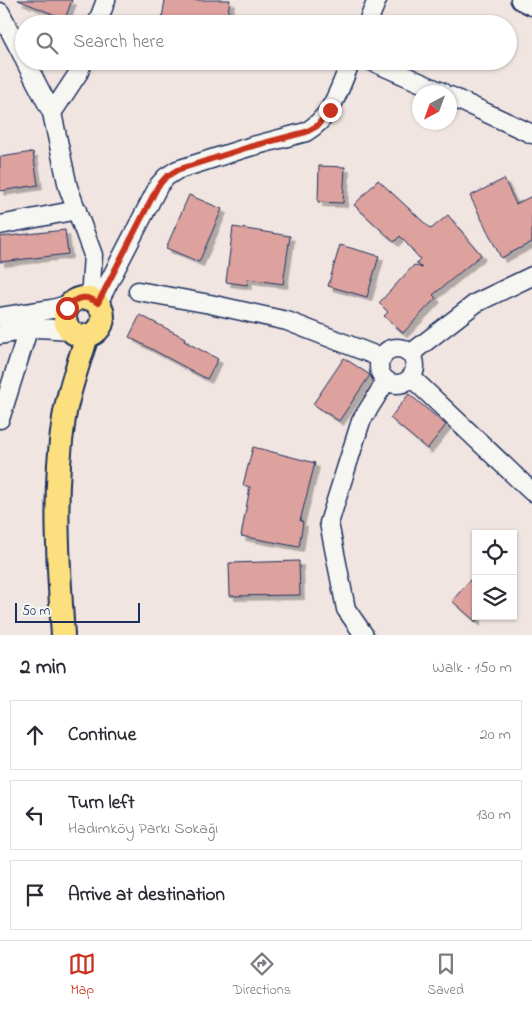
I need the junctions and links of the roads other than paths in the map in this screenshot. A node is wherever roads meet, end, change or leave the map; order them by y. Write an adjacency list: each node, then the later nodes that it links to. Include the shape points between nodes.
1 (106, 0): 6 (street)
2 (377, 0): 7 (street)
3 (520, 0): 4 (street)
4 (532, 6)
5 (0, 12): 8 (street)
6 (100, 15)
7 (371, 15)
8 (15, 42)
9 (29, 70): 15 (street)
10 (80, 70): 15 (street)
11 (347, 70): 21 (street, via 330,110 317,126 306,132 202,161 166,177)
12 (392, 70): 13 (street)
13 (426, 85)
14 (457, 99): 16 (street)
15 (52, 113): 17 (street, via 68,187)
16 (532, 134)
17 (77, 210): 18 (street); 21 (street, via 93,255)
18 (0, 225)
19 (532, 276): 26 (street, via 476,303)
20 (138, 291): 27 (street, via 287,321)
21 (86, 302): 22 (street); 24 (main road, via 65,314 65,320); 24 (main road, via 104,314 102,326 92,335)
22 (0, 317)
23 (28, 330): 24 (street, via 39,328); 25 (street); 30 (street)
24 (78, 333): 32 (main road, via 64,416 58,478 57,536)
25 (0, 335)
26 (410, 354): 27 (street, via 395,349 387,351); 28 (street, via 415,370)
27 (382, 358): 29 (street, via 379,366)
28 (411, 377): 29 (street, via 400,384); 31 (street)
29 (386, 380): 33 (street, via 362,421 329,523 346,609)
30 (0, 419)
31 (532, 492)
32 (63, 635)
33 (364, 635)

